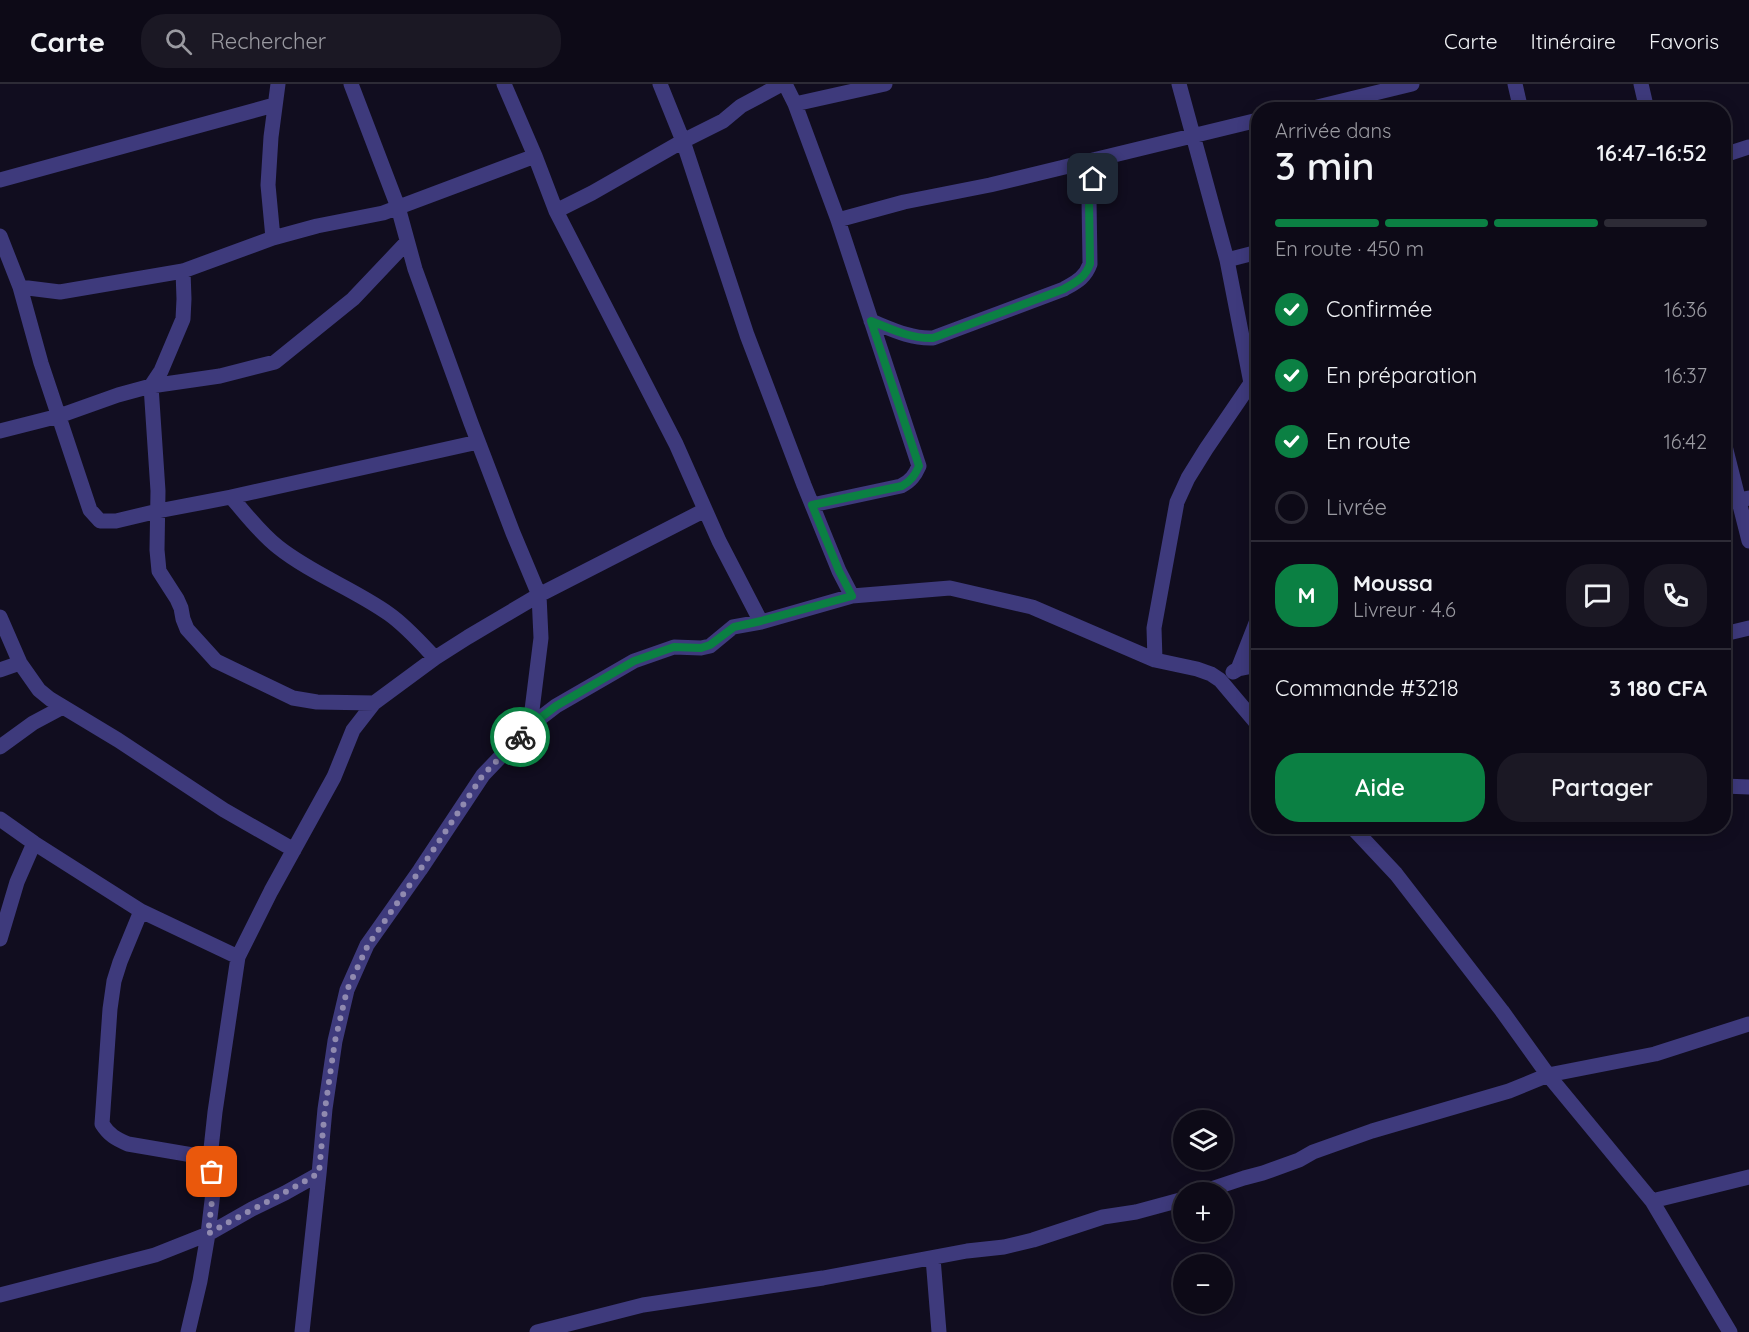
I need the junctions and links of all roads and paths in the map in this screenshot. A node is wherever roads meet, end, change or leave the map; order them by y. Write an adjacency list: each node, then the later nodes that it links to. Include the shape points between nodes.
1 (278, 84): 15 (street)
2 (351, 84): 24 (street)
3 (504, 84): 21 (street)
4 (660, 84): 18 (street)
5 (784, 84): 14 (street); 18 (street)
6 (885, 84): 14 (street)
7 (1179, 84): 17 (street)
8 (1412, 84): 11 (street)
9 (1515, 84): 12 (street)
10 (1641, 84): 13 (street)
11 (1338, 102)
12 (1519, 102)
13 (1645, 102)
14 (795, 104): 26 (street)
15 (274, 105): 23 (street); 28 (street, via 268,185)
16 (1251, 122): 17 (street)
17 (1192, 136): 22 (street); 31 (street)
18 (683, 141): 25 (street); 44 (street, via 747,335)
19 (1749, 147): 20 (street)
20 (1731, 152)
21 (535, 156): 24 (street); 25 (street)
22 (1097, 159): 26 (street); 34 (street, via 1089,199 1090,264 1081,279 933,338 921,339)
23 (0, 180)
24 (398, 207): 28 (street); 29 (street)
25 (556, 211): 45 (street, via 676,444)
26 (838, 220): 34 (street)
27 (0, 236): 33 (street)
28 (273, 238): 32 (street)
29 (407, 242): 36 (street, via 353,299 275,362 220,376); 40 (street)
30 (1251, 254): 31 (street)
31 (1227, 260): 35 (street)
32 (183, 271): 33 (street, via 60,292); 36 (street, via 183,319)
33 (20, 287): 38 (street)
34 (871, 321): 44 (street, via 919,466 902,486)
35 (1251, 365)
36 (151, 386): 38 (street); 46 (street)
37 (1251, 388): 56 (street, via 1200,459 1177,502 1155,628)
38 (58, 416): 39 (street); 46 (street, via 90,510 100,521)
39 (0, 431)
40 (478, 442): 42 (street); 48 (street)
41 (1731, 473): 43 (street)
42 (231, 497): 46 (street); 55 (street, via 278,547 390,614)
43 (1737, 500): 47 (street)
44 (812, 505): 49 (street)
45 (705, 510): 48 (street); 51 (street)
46 (158, 511): 62 (street, via 159,571 177,599 187,628 216,661 293,698)
47 (1749, 541)
48 (539, 595): 55 (street); 65 (street, via 541,638)
49 (852, 596): 51 (street); 56 (street, via 950,588 1032,607)
50 (0, 617): 57 (street)
51 (761, 621): 65 (street, via 734,627 701,648 674,647 634,661 556,706)
52 (1749, 627): 53 (street)
53 (1731, 632)
54 (1251, 636): 59 (street)
55 (435, 658): 62 (street)
56 (1155, 660): 61 (street, via 1197,669)
57 (20, 663): 60 (street); 63 (street, via 39,690)
58 (1251, 666): 59 (street)
59 (1238, 669): 61 (street)
60 (0, 670)
61 (1220, 680): 64 (street)
62 (374, 703): 72 (street, via 352,730 334,777)
63 (63, 707): 66 (street); 72 (street)
64 (1251, 717)
65 (530, 726): 79 (street, via 483,775 368,945 347,990 335,1041)
66 (0, 747)
67 (1731, 787): 68 (street)
68 (1749, 788)
69 (0, 819): 71 (street)
70 (1358, 834): 77 (street, via 1396,874)
71 (34, 843): 73 (street); 74 (street)
72 (294, 850): 75 (street)
73 (141, 911): 75 (street); 78 (street, via 114,981 102,1124 117,1140 128,1144)
74 (0, 939)
75 (238, 957): 78 (street)
76 (1749, 1024): 77 (street, via 1655,1054)
77 (1548, 1075): 81 (street, via 1509,1091 1372,1131); 82 (street)
78 (210, 1158): 84 (street, via 214,1184)
79 (319, 1173): 84 (street); 88 (street)
80 (1749, 1177): 82 (street)
81 (1232, 1182)
82 (1652, 1201): 91 (street)
83 (1173, 1202): 85 (street, via 1103,1217 1004,1247)
84 (208, 1234): 86 (street, via 155,1256); 87 (street)
85 (933, 1258): 89 (street, via 643,1305); 90 (street)
86 (0, 1295)
87 (189, 1332)
88 (302, 1332)
89 (537, 1332)
90 (939, 1332)
91 (1731, 1332)

